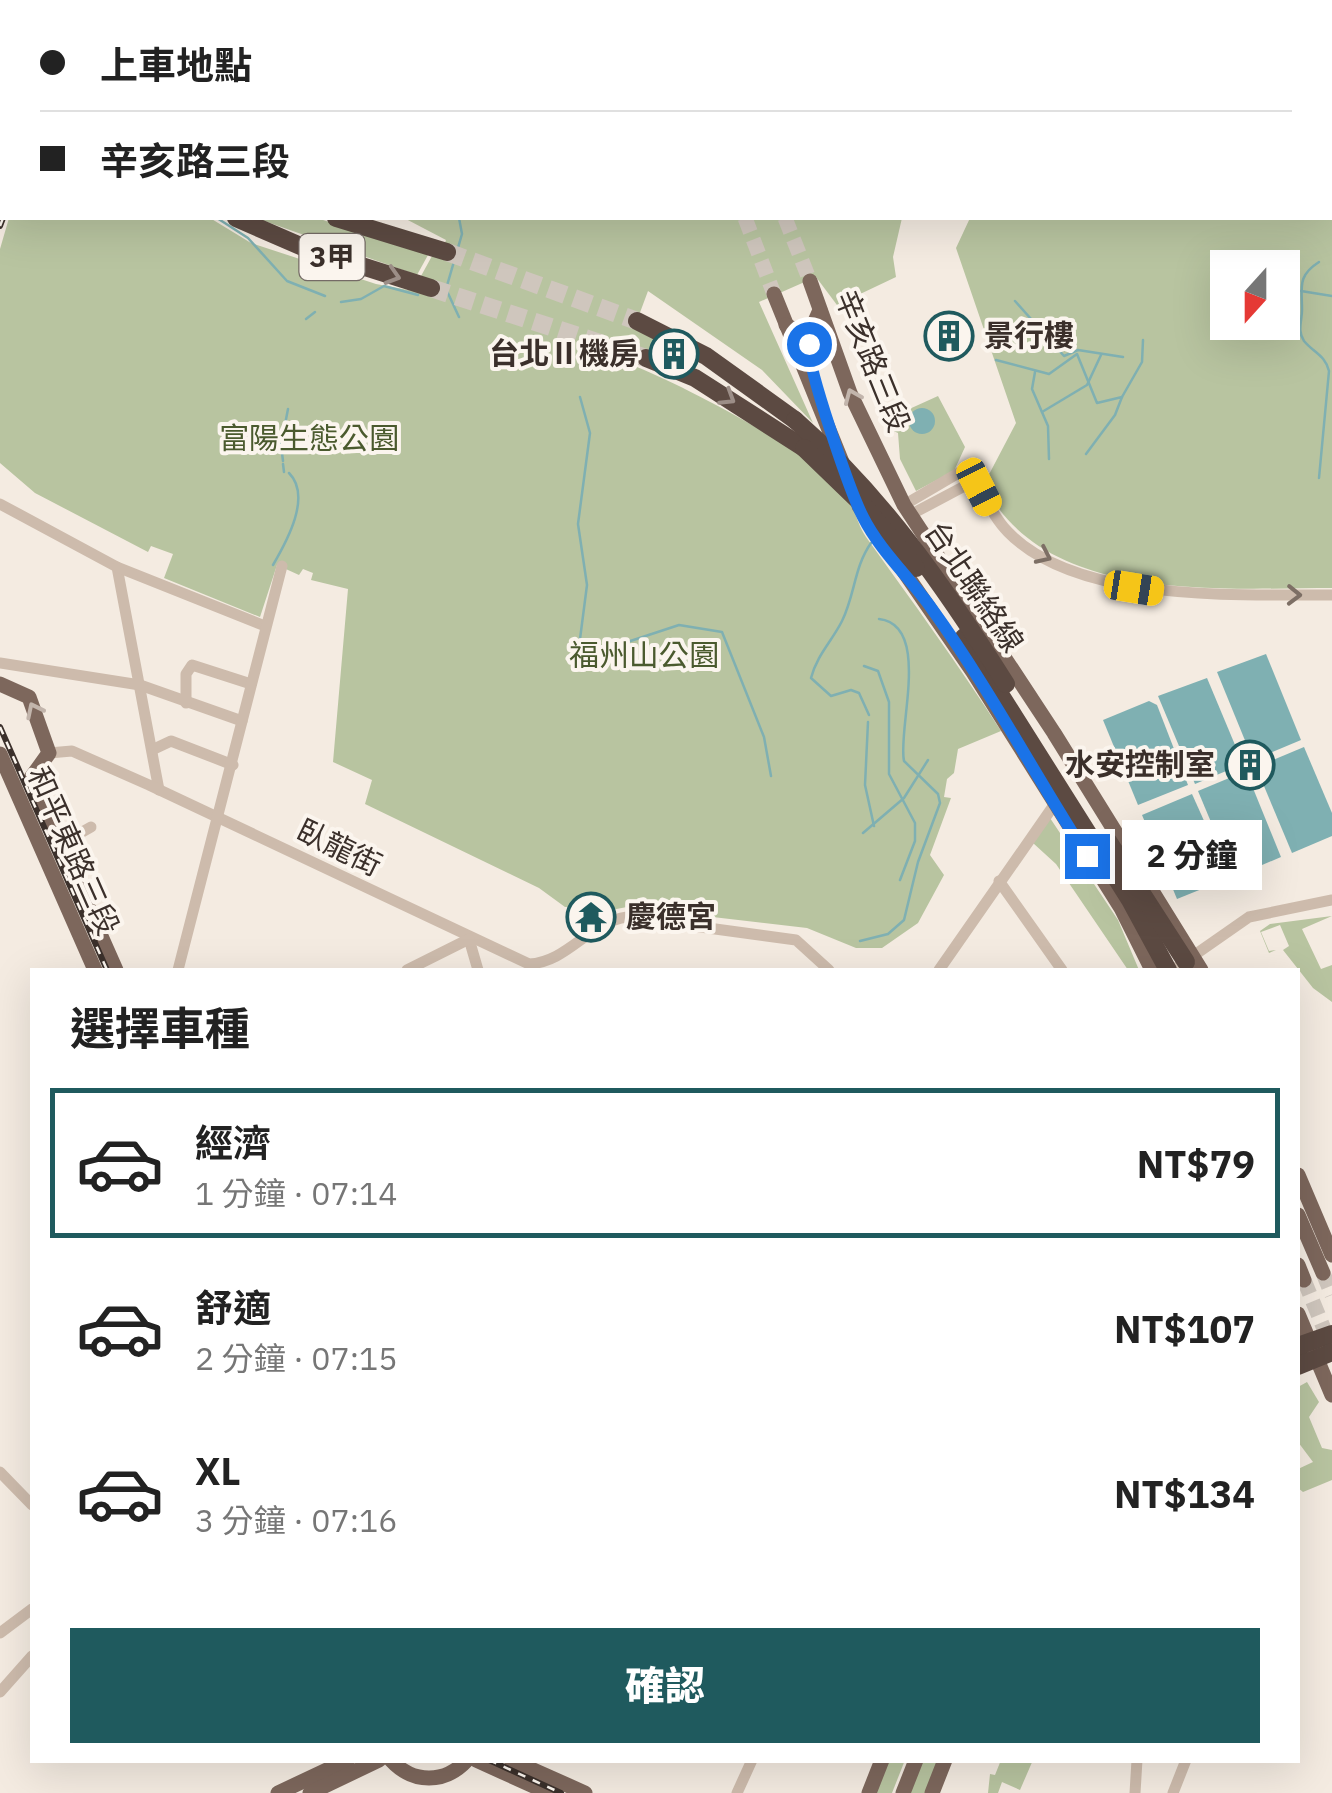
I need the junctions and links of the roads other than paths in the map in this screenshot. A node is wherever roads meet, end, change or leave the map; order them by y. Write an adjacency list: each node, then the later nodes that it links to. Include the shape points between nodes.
1 (241, 220): 5 (highway, 3甲, one-way to 5)
2 (343, 220): 3 (highway, 3甲)
3 (447, 252)
4 (810, 281): 7 (main road, 辛亥路三段)
5 (431, 288)
6 (774, 294): 9 (main road)
7 (820, 310): 9 (main road, via 812,328); 12 (main road, 辛亥路三段)
8 (638, 321): 10 (highway, 台北聯絡線)
9 (786, 325): 14 (main road)
10 (706, 356): 13 (highway); 26 (highway, 台北聯絡線, bridge, via 795,420 865,486 908,537)
11 (646, 358): 13 (highway, 台北聯絡線)
12 (839, 363): 14 (main road, via 826,343 809,344); 17 (main road, 辛亥路三段, one-way to 12)
13 (695, 378): 26 (highway, 台北聯絡線, one-way to 26, bridge, via 804,448 866,507)
14 (827, 424): 36 (main road, via 864,519 933,610)
15 (976, 480): 17 (street); 17 (street, via 967,468); 20 (street, one-way to 20, via 1010,534 1050,560 1134,588)
16 (0, 504): 19 (street)
17 (907, 510): 43 (main road, 辛亥路三段)
18 (282, 566): 21 (street)
19 (118, 567): 21 (street); 25 (street)
20 (1332, 595)
21 (265, 626): 24 (street)
22 (0, 663): 25 (street)
23 (0, 684): 30 (main road, 和平東路三段, one-way to 23, via 29,697)
24 (250, 684): 27 (street, via 192,665); 28 (street)
25 (140, 685): 27 (street); 29 (street)
26 (1001, 686): 43 (highway, 台北聯絡線)
27 (186, 703): 28 (street)
28 (242, 721): 32 (street)
29 (154, 749): 32 (street, via 171,741); 34 (street)
30 (49, 753): 33 (main road, 和平東路三段, via 31,778); 34 (street, 臥龍街, via 72,751)
31 (0, 754): 35 (main road, 和平東路三段)
32 (233, 765): 37 (street)
33 (36, 786): 35 (main road); 39 (main road, 和平東路三段)
34 (159, 790): 37 (street, 臥龍街)
35 (19, 794): 44 (main road, 和平東路三段)
36 (1054, 804): 40 (street); 52 (main road)
37 (216, 818): 42 (street, 臥龍街); 46 (street)
38 (91, 827): 39 (street)
39 (61, 844): 45 (main road, 和平東路三段)
40 (999, 881): 50 (street); 51 (street)
41 (1332, 900): 43 (street, via 1249,917)
42 (469, 940): 47 (street); 48 (street); 49 (street, 臥龍街, via 540,964 627,917 796,940)
43 (1186, 966)
44 (94, 968)
45 (115, 968)
46 (178, 968)
47 (411, 968)
48 (477, 968)
49 (827, 968)
50 (940, 968)
51 (1061, 968)
52 (1151, 968)
53 (1300, 1180): 55 (main road)
54 (1300, 1220): 56 (main road)
55 (1332, 1254)
56 (1323, 1273)
57 (1332, 1326): 59 (main road)
58 (1332, 1340): 59 (highway, bridge); 60 (highway)
59 (1301, 1341): 61 (main road)
60 (1300, 1355)
61 (1328, 1360): 62 (highway, bridge); 63 (main road); 64 (main road)
62 (1300, 1366)
63 (1300, 1373)
64 (1332, 1395)
65 (0, 1472): 66 (street)
66 (30, 1503)
67 (30, 1610): 68 (street)
68 (0, 1633)
69 (30, 1658): 70 (street)
70 (0, 1692)
71 (342, 1763): 84 (main road)
72 (373, 1763): 85 (main road)
73 (395, 1763): 83 (main road)
74 (464, 1763): 83 (main road)
75 (483, 1763): 86 (main road)
76 (518, 1763): 87 (main road)
77 (751, 1763): 88 (street)
78 (881, 1763): 89 (main road)
79 (915, 1763): 90 (main road)
80 (944, 1763): 91 (main road)
81 (1137, 1763): 92 (street)
82 (1185, 1763): 93 (street)
83 (426, 1786)
84 (278, 1793)
85 (310, 1793)
86 (550, 1793)
87 (585, 1793)
88 (737, 1793)
89 (870, 1793)
90 (902, 1793)
91 (932, 1793)
92 (1135, 1793)
93 (1173, 1793)

